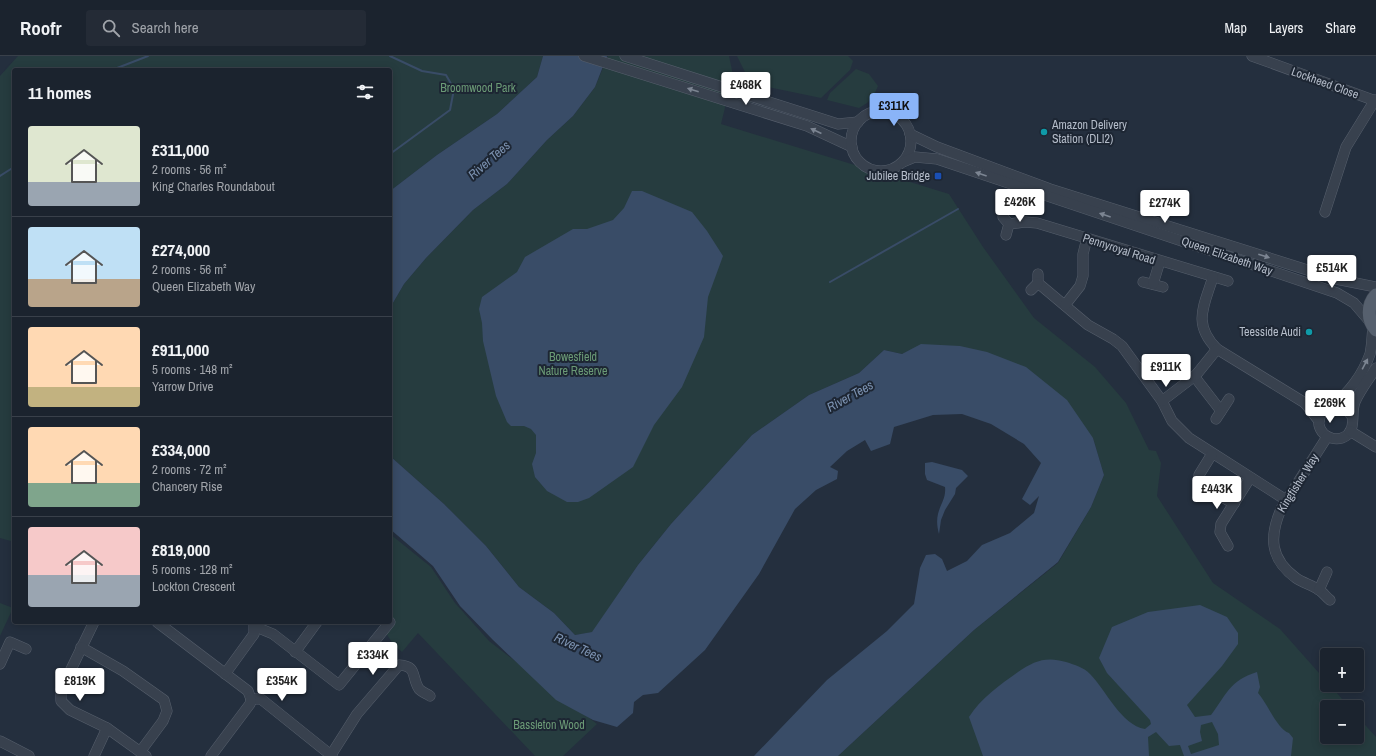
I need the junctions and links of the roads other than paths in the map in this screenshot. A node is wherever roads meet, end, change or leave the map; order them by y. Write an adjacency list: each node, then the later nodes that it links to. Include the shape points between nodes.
1 (584, 56): 7 (street, one-way to 1, via 807,126)
2 (625, 56): 5 (street, via 838,124)
3 (1252, 56): 4 (street, Lockheed Close)
4 (1375, 100): 9 (street, via 1346,146)
5 (858, 122): 6 (street, via 869,114 886,111 901,118); 7 (street, via 852,136)
6 (910, 134): 8 (street, via 909,152); 17 (street, Queen Elizabeth Way, one-way to 17, via 937,147 1050,189 1336,279)
7 (852, 147): 8 (street, via 860,162 876,170 893,168)
8 (903, 162): 20 (street, Queen Elizabeth Way, one-way to 8, via 1354,303 1338,293 937,159 915,156)
9 (1325, 212)
10 (1006, 235): 11 (street, Pennyroyal Road, via 1006,220 1037,224)
11 (1087, 238): 12 (street, Pennyroyal Road); 19 (street, via 1083,254 1084,276 1080,286)
12 (1160, 262): 13 (street, Pennyroyal Road); 15 (street, via 1158,286)
13 (1213, 277): 14 (street, Pennyroyal Road); 21 (street, via 1201,323 1204,334)
14 (1228, 281)
15 (1143, 282)
16 (1036, 283): 19 (street)
17 (1376, 287)
18 (1376, 295): 20 (main road, via 1370,304 1369,313)
19 (1065, 305): 25 (street, via 1122,346)
20 (1373, 326): 27 (street, one-way to 20, via 1350,390 1366,362 1370,353)
21 (1217, 348): 23 (street); 26 (street)
22 (1376, 368): 28 (street, via 1355,403)
23 (1194, 376): 24 (street, via 1218,415); 25 (street)
24 (1229, 399)
25 (1162, 401): 33 (street, via 1172,421 1182,432)
26 (1305, 403): 27 (street); 29 (street)
27 (1331, 406): 28 (street, via 1344,407); 29 (street, via 1322,413)
28 (1352, 416): 30 (street)
29 (1319, 421): 31 (street, via 1321,429)
30 (1350, 431): 31 (street, via 1341,438); 32 (street)
31 (1328, 436): 35 (street, Kingfisher Way)
32 (1376, 447)
33 (1212, 454): 34 (street); 36 (street, via 1199,475 1199,483)
34 (1250, 478): 35 (street); 36 (street)
35 (1286, 500): 39 (street, Kingfisher Way, via 1273,533 1277,557 1286,570 1297,579)
36 (1234, 504): 37 (street, via 1221,524 1220,532)
37 (1228, 546)
38 (1327, 572): 39 (street)
39 (1319, 590): 40 (street, Kingfisher Way)
40 (1330, 600)
41 (93, 624): 46 (street)
42 (160, 624): 50 (street)
43 (255, 624): 48 (street, via 273,634); 50 (street, via 254,634)
44 (316, 624): 48 (street)
45 (388, 624): 48 (street, via 339,685)
46 (81, 647): 53 (street, via 61,690 61,701 70,710); 55 (street, via 124,671 164,700 167,711)
47 (26, 649): 49 (street, via 10,642)
48 (295, 652)
49 (0, 664)
50 (225, 674): 52 (street, via 248,691)
51 (430, 696): 56 (street, via 417,694 412,669 399,664 357,714)
52 (251, 699): 56 (street, via 261,699); 59 (street, via 250,704)
53 (107, 728): 55 (street); 58 (street)
54 (2, 742): 57 (street)
55 (143, 754)
56 (331, 755)
57 (28, 756)
58 (94, 756)
59 (211, 756)

